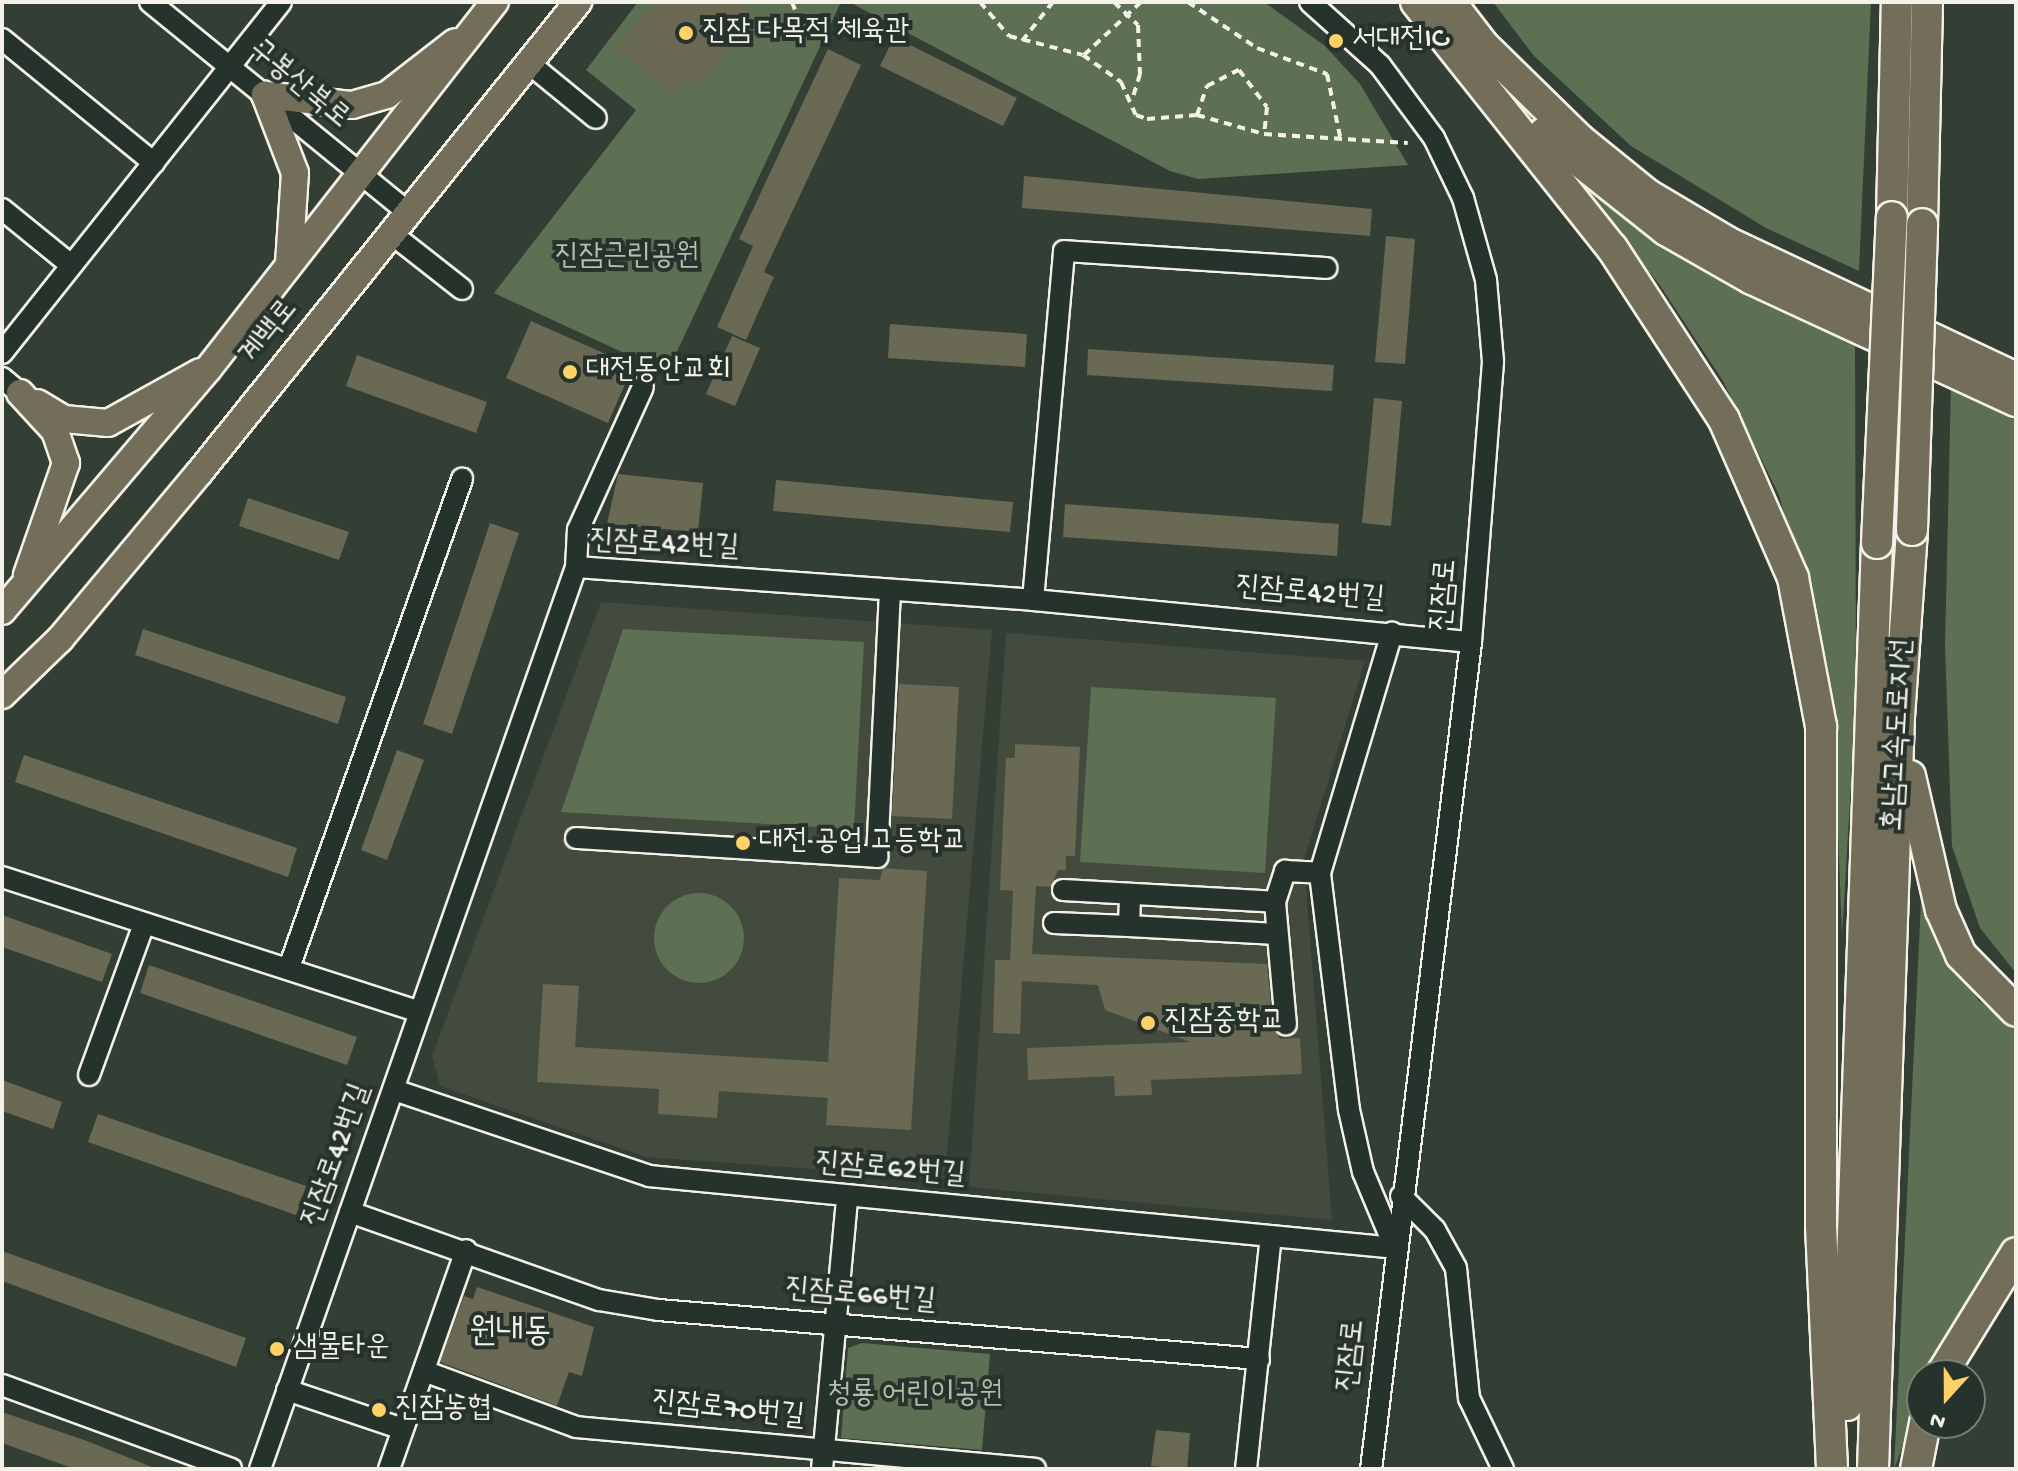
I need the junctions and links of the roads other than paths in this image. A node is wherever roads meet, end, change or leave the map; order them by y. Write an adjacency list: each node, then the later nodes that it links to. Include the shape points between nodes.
1 (150, 2): 14 (street, 구봉산북로)
2 (281, 2): 14 (street)
3 (495, 2): 10 (main road, 계백로)
4 (578, 2): 13 (main road, 계백로)
5 (1310, 2): 38 (street, 진잠로, via 1380,65 1434,138 1463,198 1486,280 1493,362)
6 (1416, 2): 12 (highway)
7 (1450, 2): 28 (highway, via 1484,46 1580,140 1648,195 1727,242)
8 (1897, 2): 81 (highway, 호남고속도로지선, bridge, via 1856,1252)
9 (1927, 2): 40 (highway, 호남고속도로지선, bridge, via 1912,530)
10 (472, 32): 15 (main road, via 387,95 352,105); 18 (main road, 계백로)
11 (2, 39): 17 (street)
12 (1451, 48): 31 (highway, via 1575,162 1666,230 1752,279); 80 (highway, via 1612,248 1724,420 1793,578 1821,726 1821,1226)
13 (530, 64): 16 (street); 20 (main road, 계백로)
14 (229, 67): 15 (street, 구봉산북로); 17 (street)
15 (265, 95): 18 (street, 구봉산북로); 22 (main road, via 295,173)
16 (596, 118)
17 (154, 163): 23 (street)
18 (360, 174): 20 (street, 구봉산북로); 22 (main road, 계백로)
19 (2, 209): 23 (street)
20 (409, 213): 21 (main road, 계백로)
21 (392, 234): 25 (street); 39 (main road, 계백로, via 70,627)
22 (289, 263): 27 (main road, 계백로)
23 (71, 265): 26 (street)
24 (1326, 268): 35 (street, via 1064,251)
25 (462, 289)
26 (2, 353)
27 (208, 369): 29 (main road, via 108,423 64,419); 36 (main road, 계백로)
28 (2016, 378)
29 (11, 385): 36 (main road, via 55,431 66,463)
30 (643, 387): 33 (street, via 578,530)
31 (2016, 401)
32 (462, 479): 51 (street)
33 (576, 567): 34 (street, 진잠로42번길); 52 (street, 진잠로42번길)
34 (890, 592): 35 (street, 진잠로42번길); 41 (street, via 877,857)
35 (1033, 600): 37 (street, 진잠로42번길)
36 (10, 604)
37 (1392, 633): 38 (street, 진잠로42번길); 42 (street, 진잠로)
38 (1471, 642): 57 (street, 진잠로)
39 (2, 695)
40 (1899, 717): 53 (highway, via 1924,858 1941,910 1961,955); 82 (highway, 호남고속도로지선)
41 (576, 838)
42 (1320, 873): 46 (street, via 1285,871); 61 (street, 진잠로, via 1349,1110 1363,1172)
43 (2, 877): 48 (street)
44 (1063, 890): 45 (street)
45 (1130, 894): 46 (street); 49 (street)
46 (1275, 902): 50 (street)
47 (1054, 923): 49 (street)
48 (144, 924): 51 (street); 55 (street)
49 (1129, 926): 50 (street)
50 (1276, 934): 54 (street)
51 (290, 965): 52 (street)
52 (418, 1011): 56 (street, 진잠로42번길)
53 (2016, 1011)
54 (1286, 1025)
55 (89, 1075)
56 (394, 1090): 58 (street, 진잠로62번길, via 649,1176); 59 (street, 진잠로42번길)
57 (1401, 1196): 61 (street, 진잠로); 79 (street, via 1435,1230 1456,1268 1469,1398)
58 (847, 1197): 60 (street, 진잠로62번길); 64 (street)
59 (350, 1212): 62 (street, 진잠로66번길); 69 (street, 진잠로42번길)
60 (1271, 1236): 61 (street, 진잠로62번길); 65 (street)
61 (1395, 1248): 78 (street, 진잠로)
62 (466, 1250): 64 (street, 진잠로66번길, via 599,1300); 67 (street)
63 (2016, 1253): 66 (highway)
64 (837, 1326): 65 (street, 진잠로66번길); 72 (street)
65 (1259, 1359): 77 (street)
66 (1951, 1359)
67 (424, 1371): 70 (street); 72 (street, 진잠로70번길, via 576,1427)
68 (2, 1385): 73 (street)
69 (287, 1390): 70 (street); 74 (street, 진잠로42번길)
70 (403, 1429): 75 (street)
71 (1922, 1439): 83 (highway)
72 (823, 1460): 76 (street, 진잠로70번길)
73 (231, 1469)
74 (260, 1469)
75 (389, 1469)
76 (1035, 1469)
77 (1246, 1469)
78 (1371, 1469)
79 (1503, 1469)
80 (1832, 1469)
81 (1843, 1469)
82 (1873, 1469)
83 (1916, 1469)

